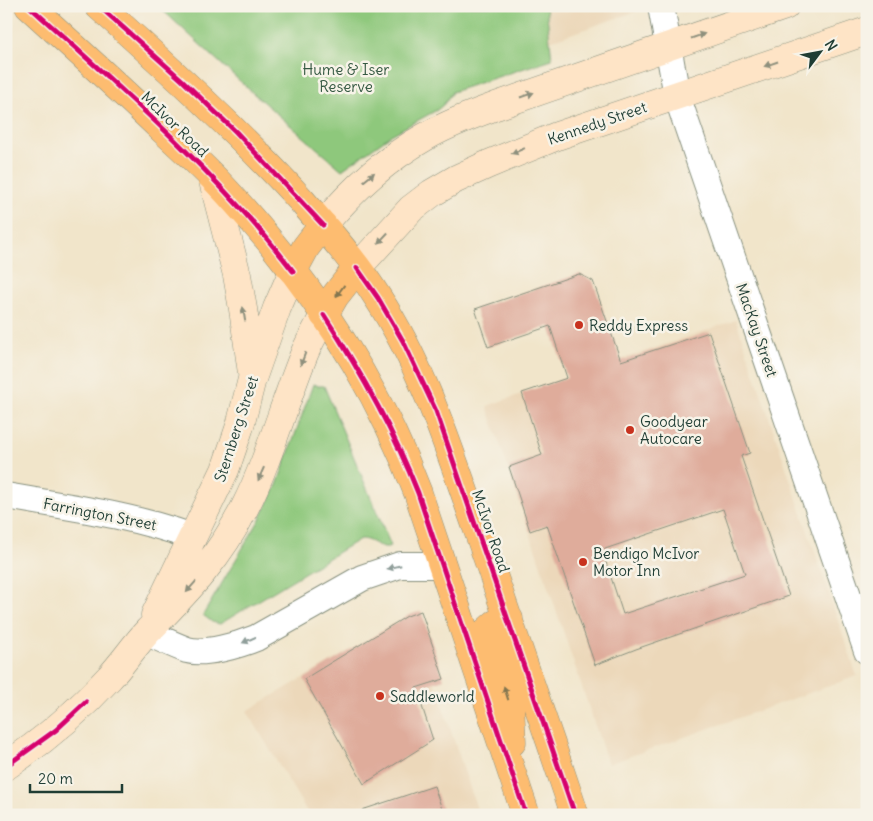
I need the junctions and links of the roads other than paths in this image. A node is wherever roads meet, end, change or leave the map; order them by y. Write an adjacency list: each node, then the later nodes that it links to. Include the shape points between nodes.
1 (29, 6): 8 (main road, McIvor Road)
2 (99, 6): 9 (main road, McIvor Road, via 236,132)
3 (661, 6): 6 (street, MacKay Street)
4 (786, 6): 6 (street, one-way to 4)
5 (867, 31): 7 (street, Kennedy Street, one-way to 7)
6 (668, 46): 7 (street, MacKay Street); 9 (street, one-way to 6, via 362,183 400,152 425,137 496,106)
7 (677, 96): 10 (street, Kennedy Street, one-way to 10, via 557,136 456,179 411,209); 19 (street, MacKay Street)
8 (212, 177): 11 (main road, McIvor Road, via 271,242); 13 (street, one-way to 8, via 244,309)
9 (323, 225): 10 (main road, McIvor Road); 11 (main road, Sternberg Street)
10 (357, 268): 12 (main road, Sternberg Street, one-way to 12); 17 (main road, McIvor Road, via 403,341 432,403)
11 (293, 272): 12 (main road, McIvor Road); 13 (street, Sternberg Street)
12 (324, 315): 16 (main road, McIvor Road, via 353,359 392,432 418,493); 18 (street, Sternberg Street, one-way to 18, via 306,351 264,469 245,508 202,575)
13 (252, 379): 15 (street, Sternberg Street, via 225,470)
14 (6, 496): 15 (street, Farrington Street, via 128,518)
15 (192, 537): 18 (street, Sternberg Street)
16 (442, 565): 18 (street, one-way to 18, via 400,565 362,578 238,645 216,650 188,650); 21 (main road, McIvor Road)
17 (509, 619): 21 (main road, one-way to 17, via 510,706 486,632 495,624); 23 (main road, McIvor Road)
18 (146, 633): 20 (street, Sternberg Street, via 110,677 56,730)
19 (867, 651)
20 (6, 766)
21 (513, 776): 22 (main road, McIvor Road)
22 (526, 815)
23 (575, 815)

